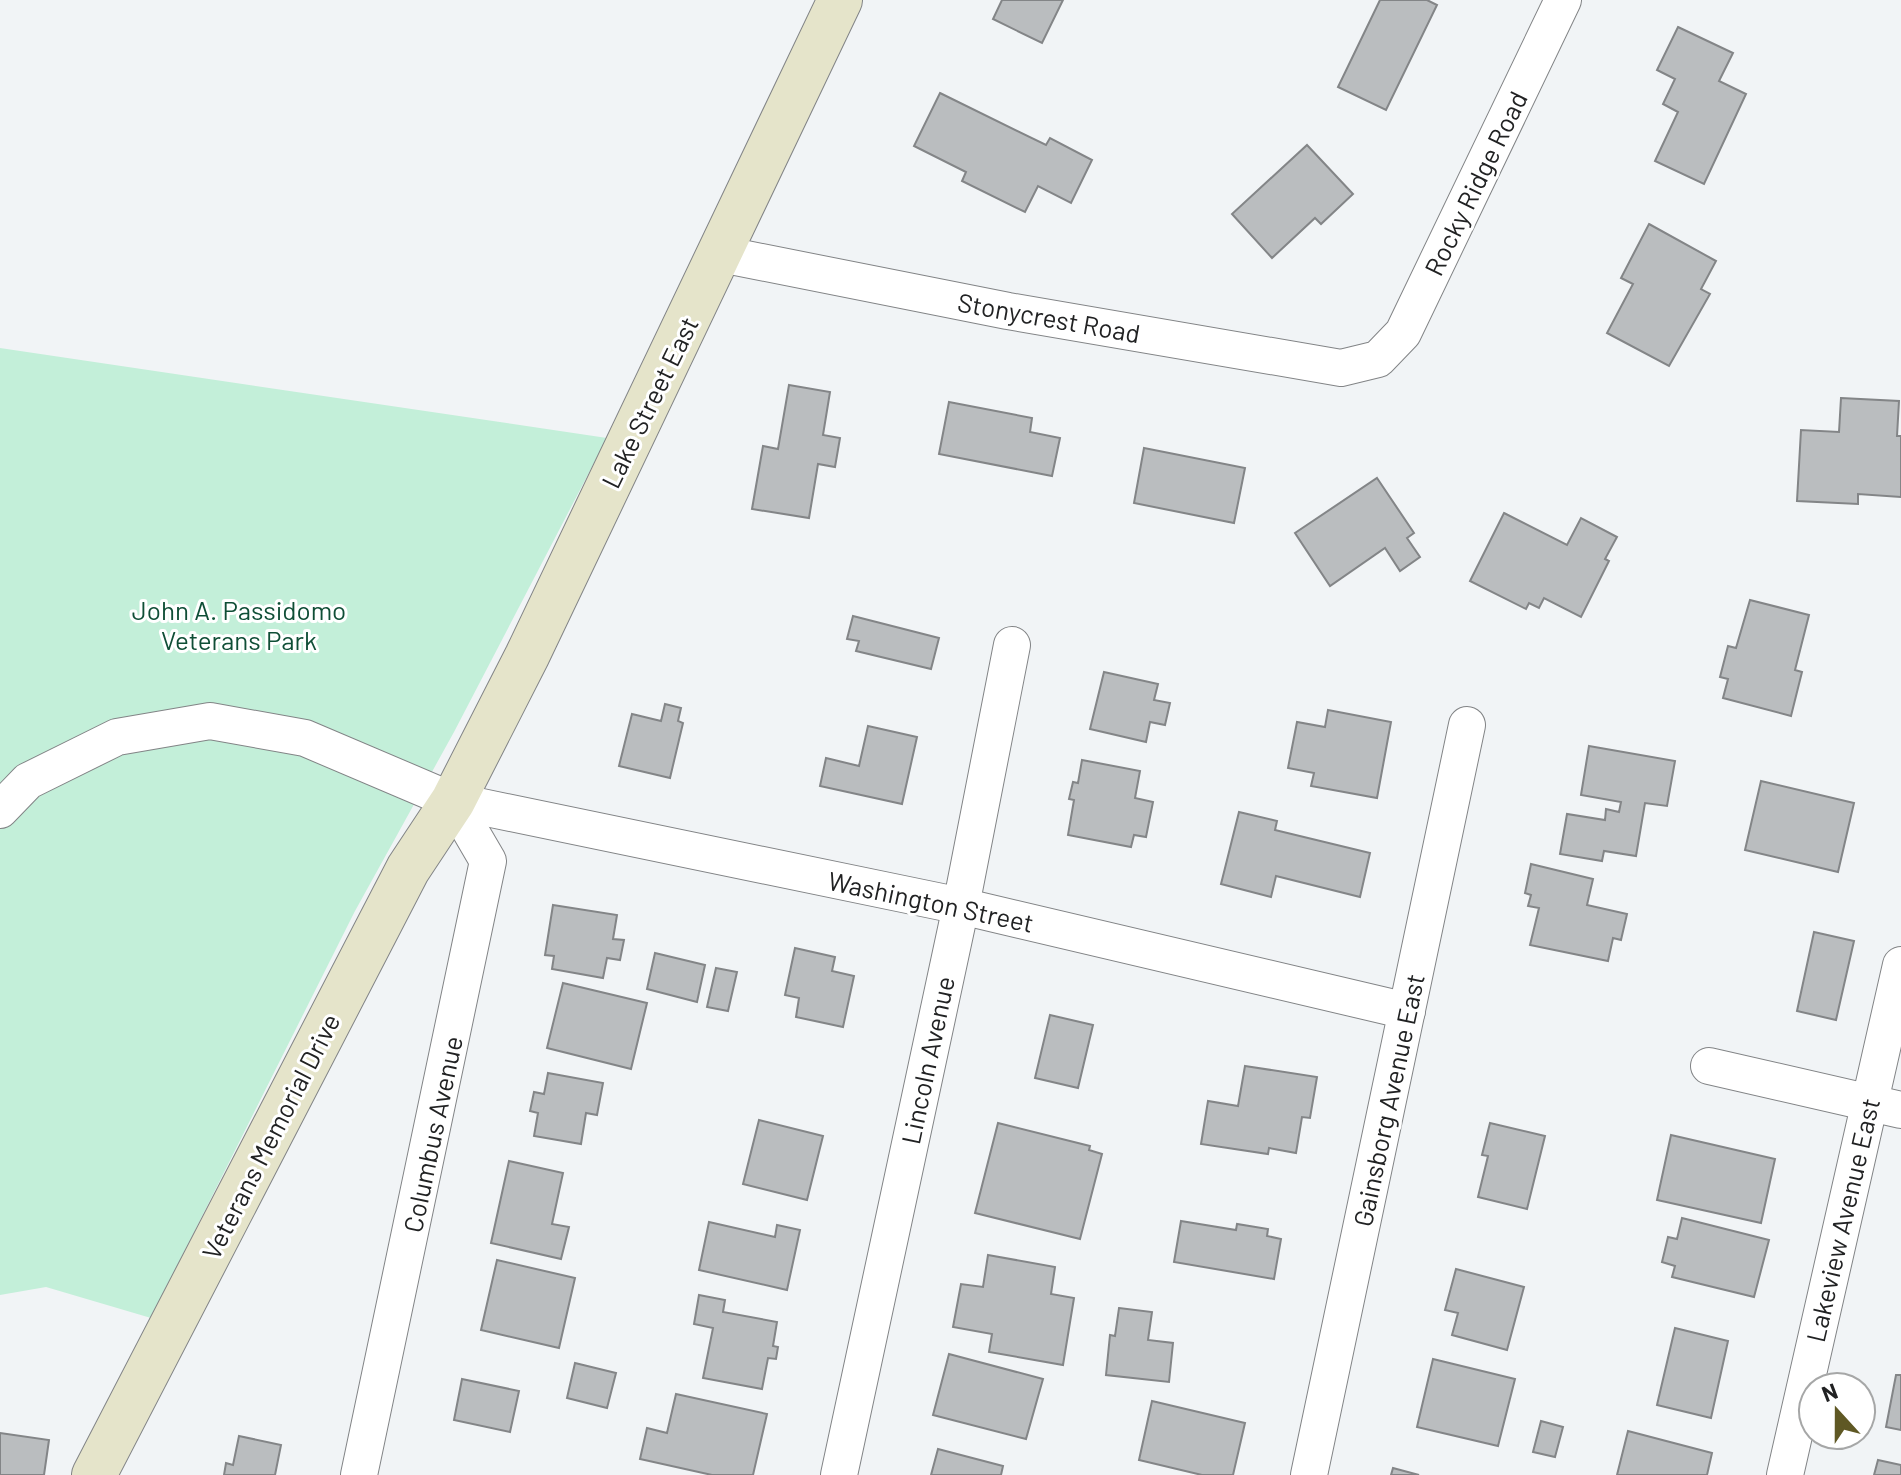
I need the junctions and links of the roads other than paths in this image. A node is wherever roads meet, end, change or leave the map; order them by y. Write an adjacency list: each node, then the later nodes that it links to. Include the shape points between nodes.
1 (840, 0): 3 (main road, Lake Street East)
2 (1563, 0): 4 (street, Rocky Ridge Road, via 1403,333)
3 (721, 254): 4 (street, Stonycrest Road, via 1008,311 1341,368); 7 (main road, Lake Street East)
4 (1378, 359)
5 (1012, 645): 9 (street, Lincoln Avenue)
6 (1467, 725): 11 (street, Gainsborg Avenue East)
7 (453, 801): 8 (street, Washington Street, via 305,738 210,721 117,737 28,781); 9 (street, Washington Street); 14 (main road, Veterans Memorial Drive, via 408,869); 15 (street, Columbus Avenue, via 488,861)
8 (0, 810)
9 (961, 906): 11 (street, Washington Street); 16 (street, Lincoln Avenue)
10 (1901, 965): 13 (street, Lakeview Avenue East)
11 (1407, 1011): 17 (street, Gainsborg Avenue East)
12 (1709, 1066): 13 (street)
13 (1885, 1107): 18 (street, Lakeview Avenue East)
14 (94, 1475)
15 (359, 1475)
16 (839, 1475)
17 (1309, 1475)
18 (1785, 1475)

